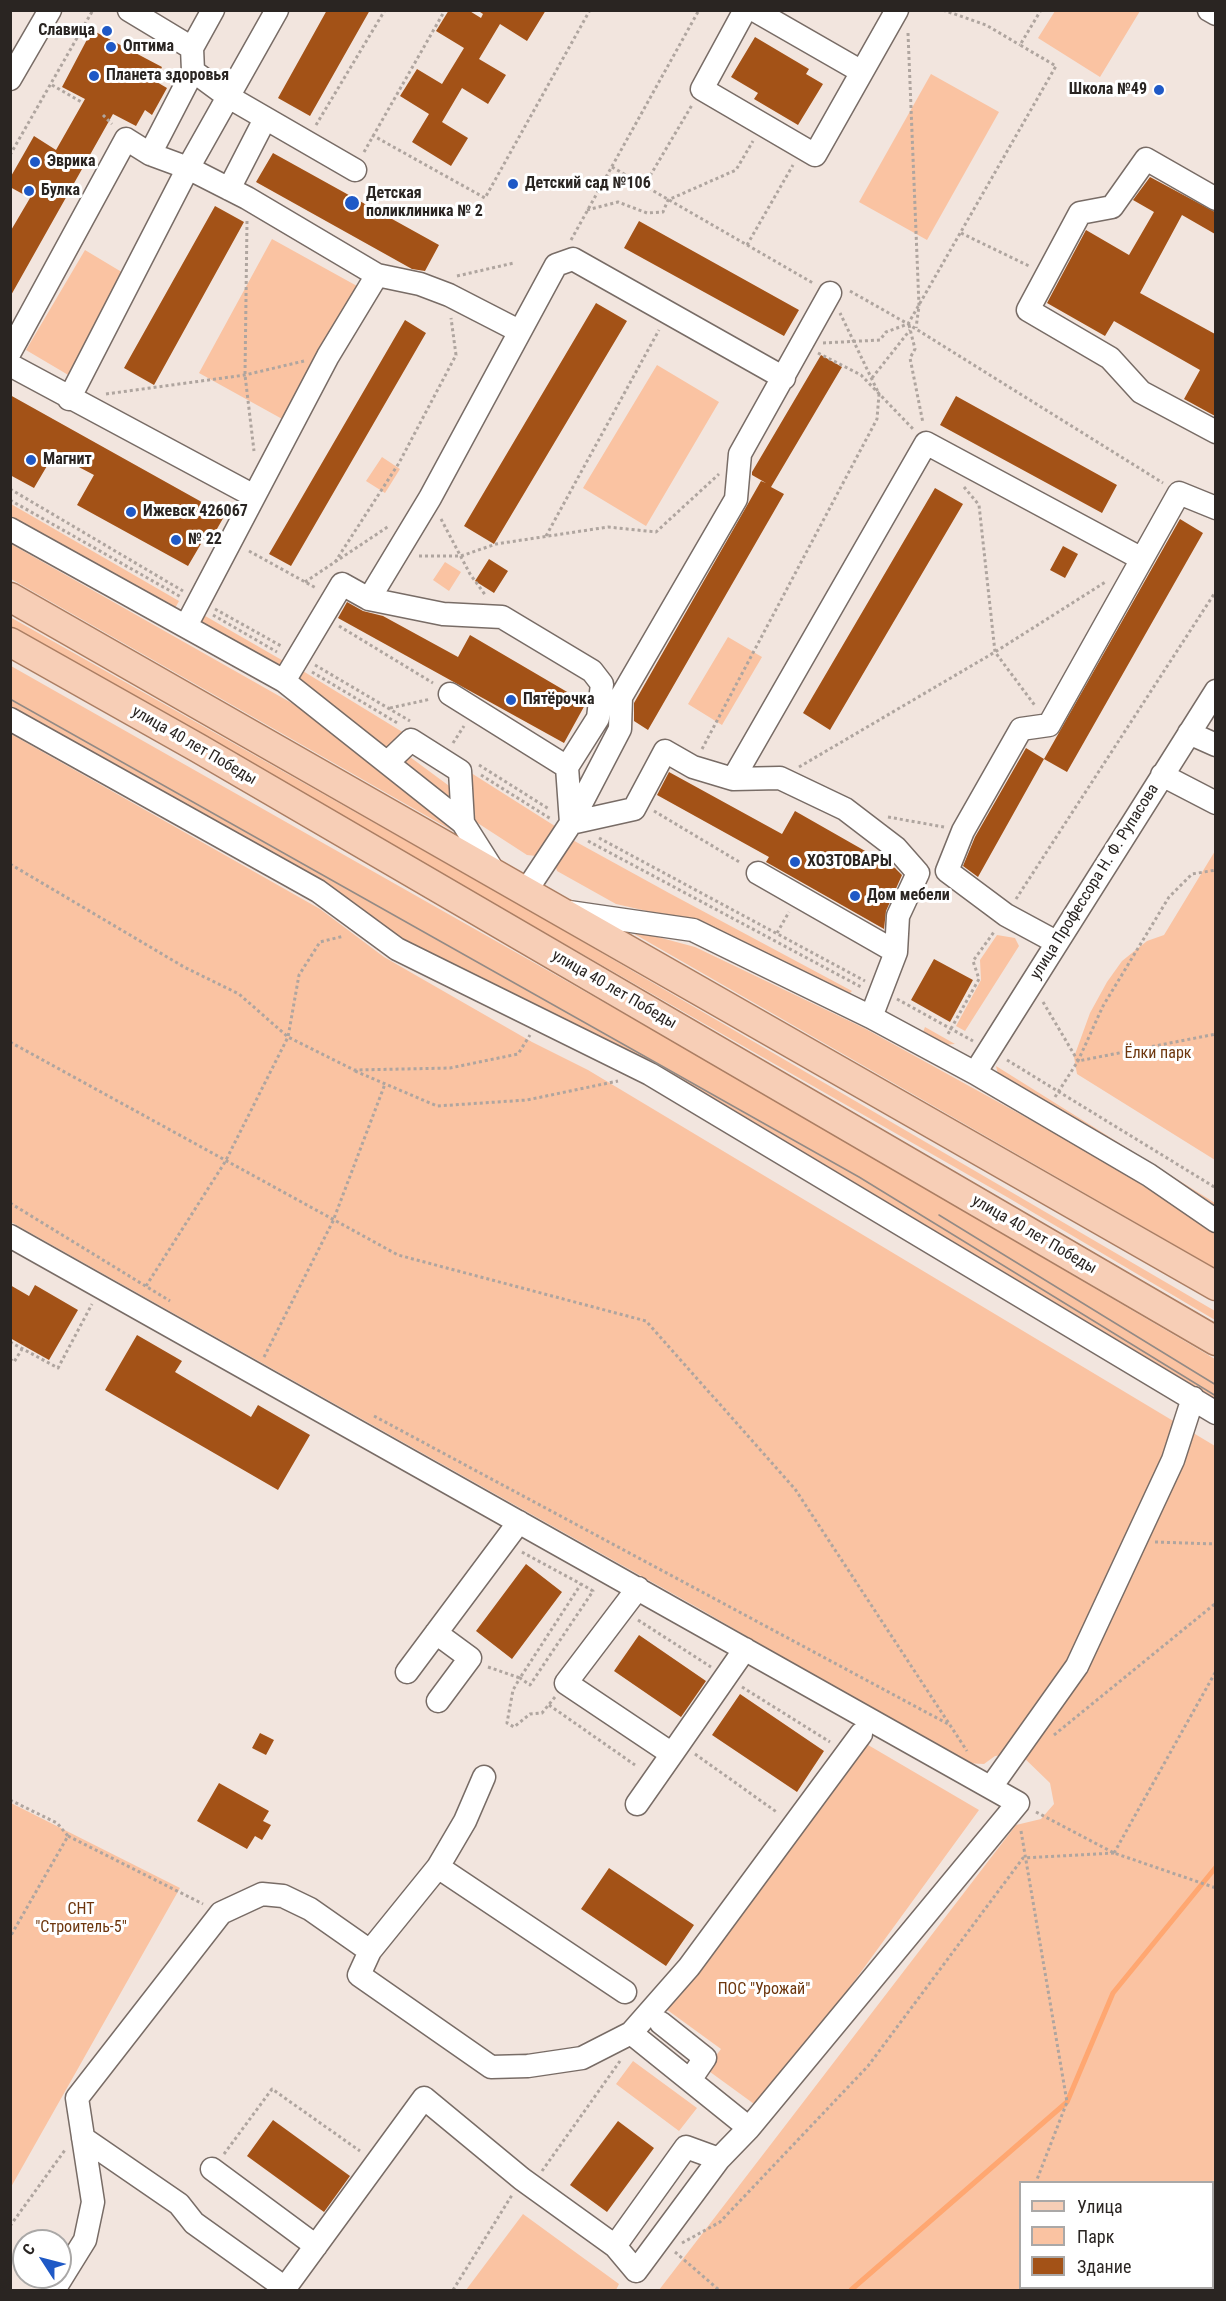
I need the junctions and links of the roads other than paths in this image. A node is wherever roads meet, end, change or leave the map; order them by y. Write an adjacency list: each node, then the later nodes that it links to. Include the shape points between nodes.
1 (50, 10): 13 (street)
2 (129, 10): 10 (street)
3 (213, 10): 10 (street)
4 (277, 10): 14 (street)
5 (745, 10): 12 (street, via 702,89 815,155)
6 (754, 10): 12 (street)
7 (1209, 10): 8 (street)
8 (1215, 14)
9 (902, 16): 12 (street)
10 (192, 48): 11 (street)
11 (194, 71): 14 (street); 16 (street)
12 (862, 72)
13 (10, 80)
14 (226, 96): 15 (street); 17 (street)
15 (266, 119): 18 (street); 19 (street)
16 (150, 154): 17 (street); 24 (street, via 126,139)
17 (188, 168): 19 (street); 27 (street)
18 (355, 170)
19 (238, 194): 21 (street)
20 (1215, 199): 28 (street, via 1146,159 1112,207 1080,213 1028,310 1110,358 1141,392)
21 (376, 275): 23 (street, via 449,295); 29 (street)
22 (830, 293): 26 (street)
23 (519, 331): 26 (street, via 556,264 573,259); 34 (street, via 430,498)
24 (10, 352)
25 (10, 365): 27 (street)
26 (784, 378): 49 (street, via 740,454 736,498 621,697 620,729)
27 (69, 399): 29 (street)
28 (1215, 432)
29 (254, 496): 35 (street)
30 (1215, 508): 32 (street, via 1179,493)
31 (10, 528): 35 (street)
32 (1142, 558): 46 (street, via 926,443); 54 (street, via 1050,725 1021,729 963,831 947,871 1006,915)
33 (10, 597): 51 (main road)
34 (369, 599): 37 (street, via 342,584); 44 (street, via 443,614 502,617 592,671 602,684 598,718)
35 (194, 611): 37 (street)
36 (10, 642): 61 (main road, улица 40 лет Победы)
37 (293, 666): 43 (street)
38 (444, 690): 44 (street)
39 (1215, 691): 41 (street, улица Профессора Н. Ф. Рупасова)
40 (10, 718): 62 (street, via 318,891 397,949 650,1074)
41 (1189, 733): 42 (street); 45 (street, улица Профессора Н. Ф. Рупасова)
42 (1215, 744)
43 (388, 762): 48 (street); 48 (street, via 411,740 460,771)
44 (567, 767): 49 (street)
45 (1162, 775): 47 (street); 54 (street, улица Профессора Н. Ф. Рупасова)
46 (733, 778): 49 (street, via 693,767 665,751 634,808); 55 (street, via 780,778 844,809 896,848 918,873 898,916)
47 (1215, 803)
48 (463, 824): 51 (street)
49 (569, 826): 52 (street)
50 (754, 871): 55 (street)
51 (494, 872): 52 (main road)
52 (526, 891): 53 (main road)
53 (560, 911): 56 (street, via 693,930); 60 (main road)
54 (1056, 942): 57 (street, улица Профессора Н. Ф. Рупасова)
55 (896, 952): 56 (street)
56 (877, 1001): 57 (street)
57 (983, 1059): 58 (street)
58 (1215, 1221)
59 (10, 1236): 64 (street, via 106,1292 260,1366)
60 (1215, 1286)
61 (1215, 1341)
62 (1193, 1398): 63 (street); 73 (street, via 1173,1460 1077,1666)
63 (1215, 1413)
64 (519, 1522): 65 (street); 66 (street)
65 (638, 1588): 67 (street); 71 (street, via 566,1683)
66 (436, 1633): 68 (street); 69 (street, via 470,1658)
67 (745, 1649): 71 (street); 73 (street)
68 (407, 1672)
69 (438, 1701)
70 (861, 1734): 79 (street)
71 (672, 1754): 74 (street)
72 (483, 1777): 75 (street, via 465,1821)
73 (991, 1786): 81 (street, via 1018,1803)
74 (636, 1804)
75 (438, 1867): 76 (street); 77 (street)
76 (370, 1951): 79 (street, via 359,1975 491,2067 582,2058); 82 (street, via 310,1909 283,1896 262,1894 221,1913 77,2098)
77 (625, 1992)
78 (661, 2023): 80 (street, via 705,2058)
79 (634, 2035): 80 (street)
80 (690, 2080): 81 (street)
81 (749, 2128): 83 (street)
82 (82, 2132): 85 (street, via 179,2204 194,2223 285,2288); 87 (street, via 93,2202 85,2240)
83 (719, 2159): 86 (street, via 686,2147); 86 (street, via 636,2271)
84 (212, 2169): 85 (street)
85 (316, 2246): 86 (street, via 424,2098)
86 (615, 2247)
87 (54, 2290)

